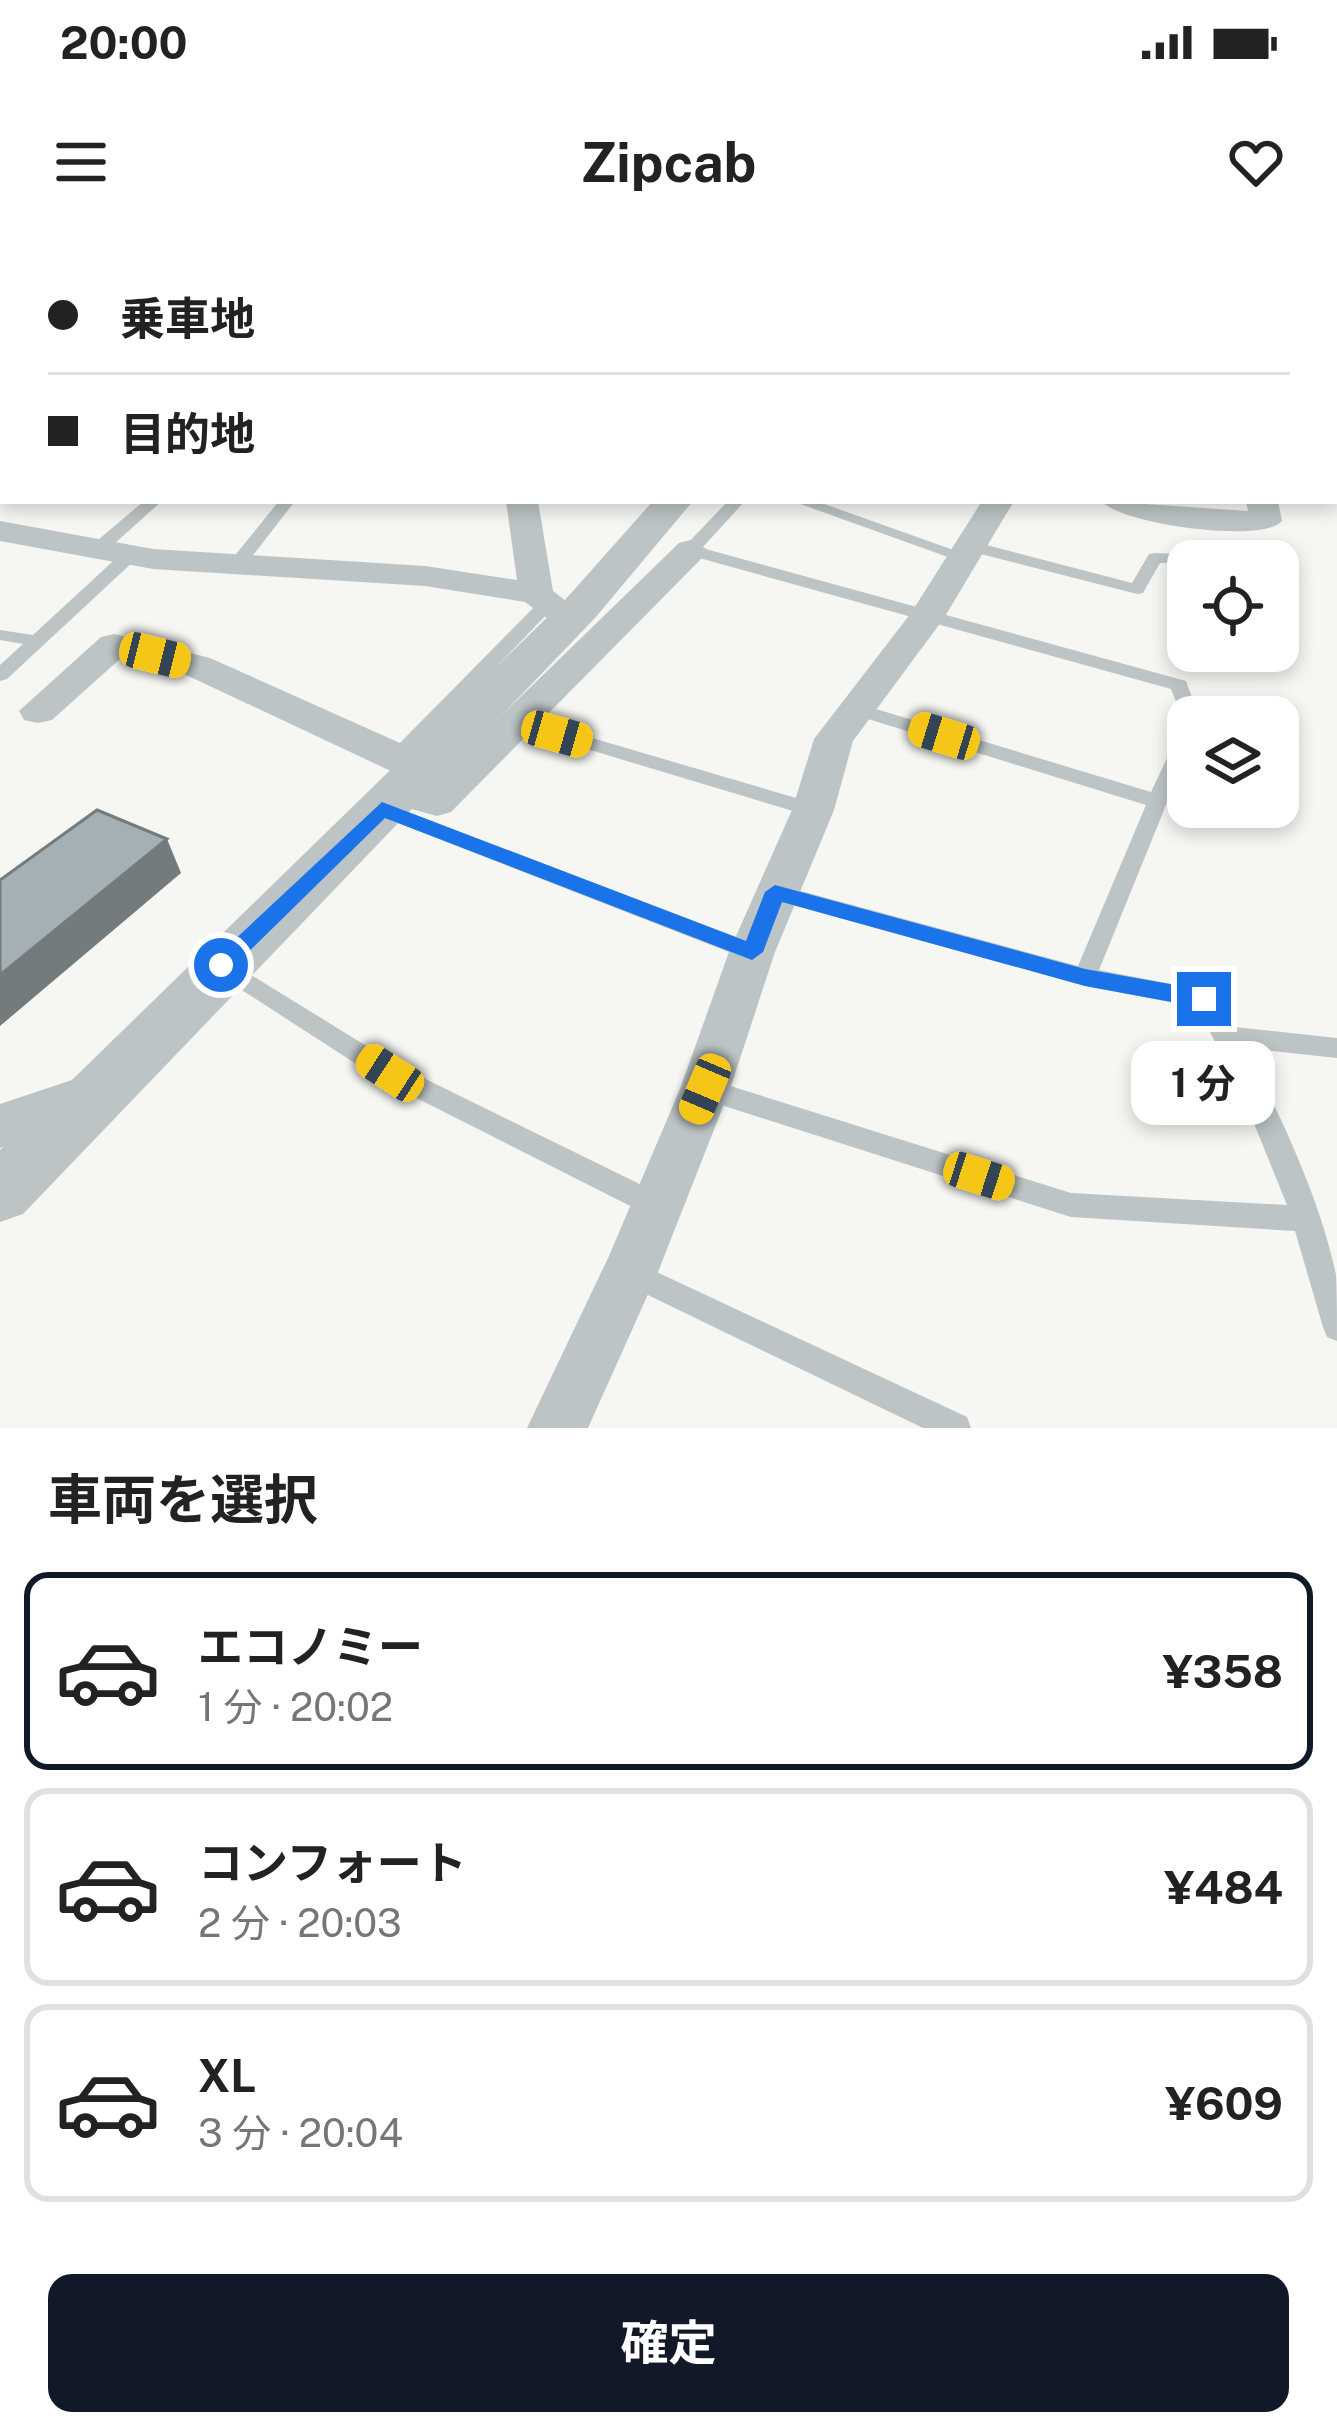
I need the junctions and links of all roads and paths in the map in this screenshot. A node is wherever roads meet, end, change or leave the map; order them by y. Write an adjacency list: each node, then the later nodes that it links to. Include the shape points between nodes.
1 (152, 504): 12 (lane)
2 (285, 504): 15 (lane)
3 (523, 504): 16 (street)
4 (671, 504): 16 (street)
5 (733, 504): 11 (lane)
6 (810, 504): 13 (lane)
7 (996, 504): 13 (street)
8 (1124, 504): 9 (street, via 1266,521)
9 (1263, 504)
10 (0, 531): 12 (street)
11 (691, 550): 17 (lane); 24 (street)
12 (114, 552): 15 (street); 19 (lane)
13 (968, 552): 14 (lane, via 1137,589 1155,558); 17 (street)
14 (1167, 558)
15 (234, 568): 16 (street, via 425,576)
16 (558, 606): 26 (street)
17 (926, 618): 21 (lane, via 1179,685); 22 (street)
18 (0, 634): 19 (lane)
19 (38, 640): 20 (lane)
20 (0, 675)
21 (1182, 696)
22 (860, 710): 27 (lane); 28 (street, via 834,740)
23 (38, 711): 26 (street, via 114,645 197,666)
24 (514, 722): 26 (street, via 437,802); 28 (lane)
25 (1167, 776): 27 (lane)
26 (401, 782): 30 (lane); 31 (street)
27 (1156, 801): 32 (lane)
28 (812, 809): 29 (street)
29 (775, 892): 30 (street); 32 (lane)
30 (752, 952): 35 (street)
31 (221, 965): 36 (street); 39 (lane, via 390,1073)
32 (1085, 977): 33 (lane, via 1204,999)
33 (1228, 1036): 34 (lane); 40 (lane)
34 (1337, 1048)
35 (705, 1089): 39 (street); 40 (lane, via 1071,1205)
36 (101, 1093): 37 (street); 38 (street)
37 (0, 1126)
38 (0, 1193)
39 (655, 1205): 41 (street)
40 (1307, 1219): 42 (lane)
41 (630, 1272): 43 (street); 44 (lane)
42 (1337, 1327)
43 (557, 1428)
44 (956, 1428)

